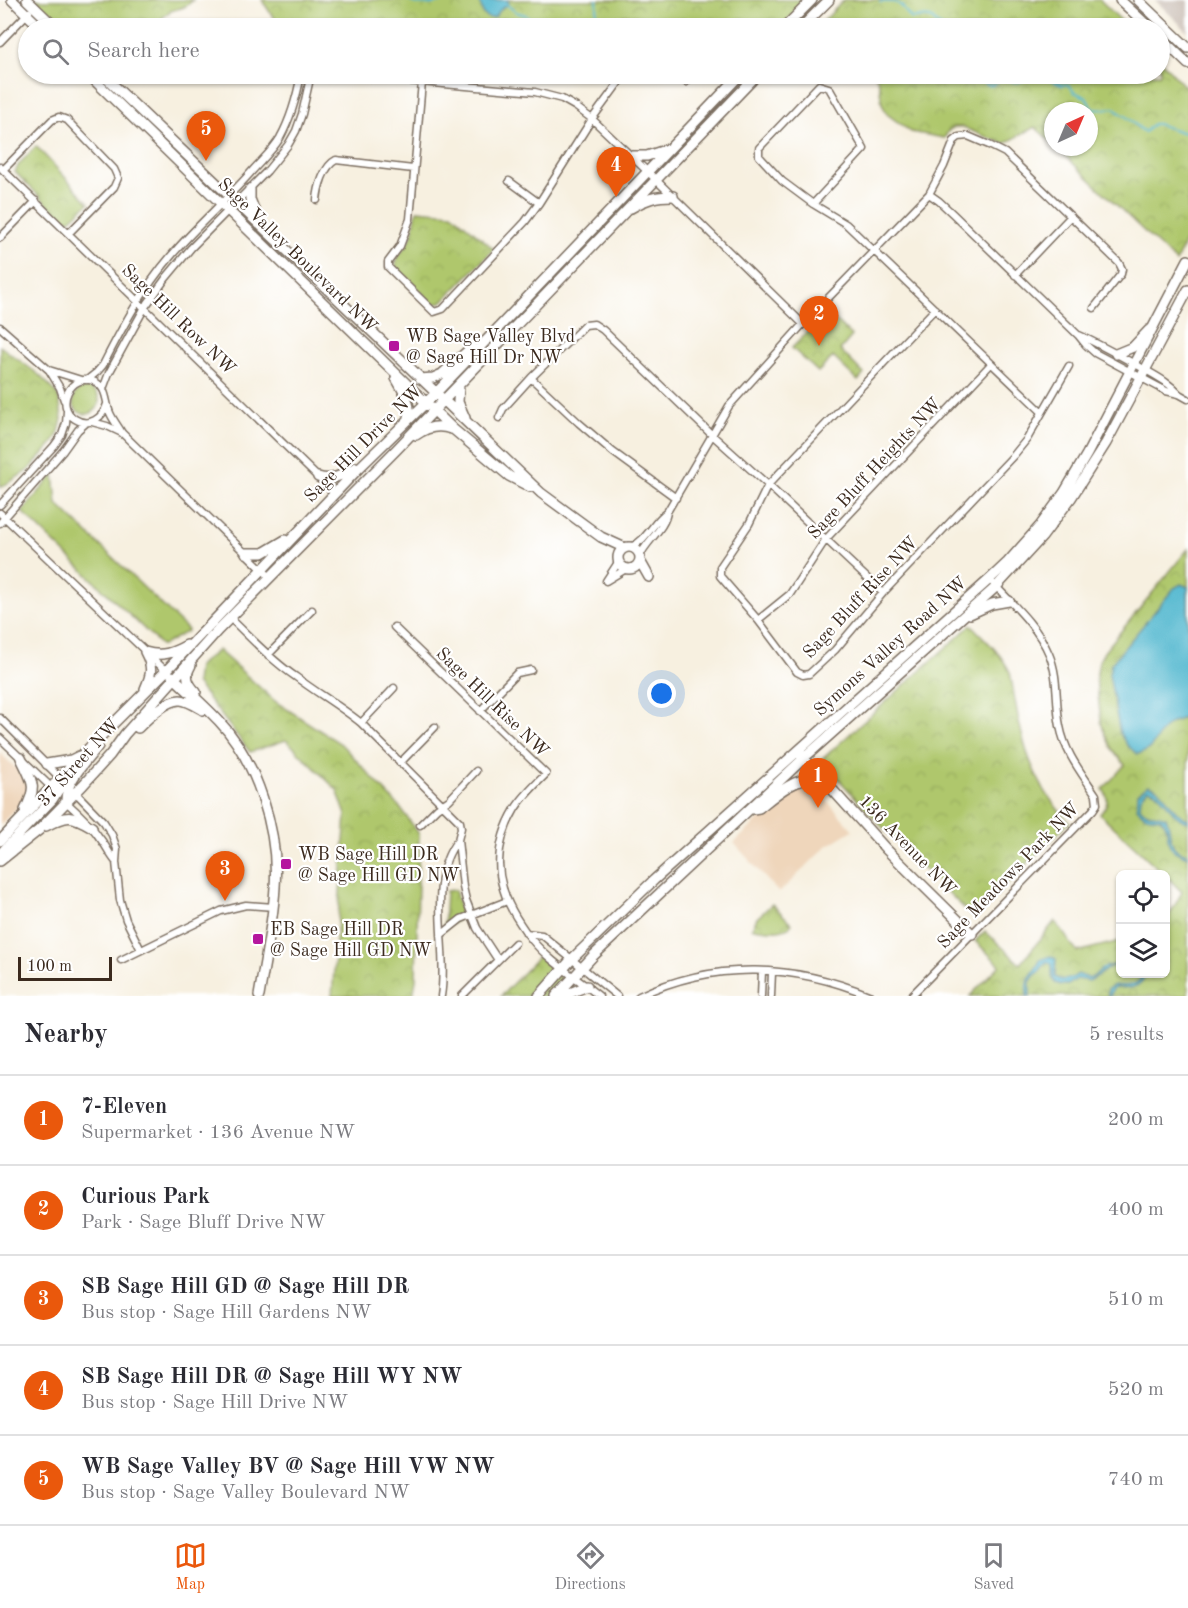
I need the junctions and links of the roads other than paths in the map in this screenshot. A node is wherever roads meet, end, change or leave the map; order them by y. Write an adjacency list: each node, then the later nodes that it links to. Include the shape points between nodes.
1 (12, 0): 7 (street)
2 (812, 0): 11 (street)
3 (829, 0): 12 (street)
4 (1120, 0): 13 (street)
5 (1138, 0): 14 (street)
6 (30, 3): 7 (street); 10 (street)
7 (27, 14): 8 (street); 9 (street)
8 (23, 18)
9 (31, 18)
10 (46, 18)
11 (794, 18)
12 (811, 18)
13 (1139, 18)
14 (1157, 18)
15 (18, 23): 17 (street)
16 (1170, 31): 19 (street)
17 (0, 42)
18 (1170, 47): 20 (street)
19 (1188, 48)
20 (1188, 64)
21 (98, 84): 45 (street, Sage Valley Boulevard NW)
22 (113, 84): 40 (street, Sage Valley Boulevard NW)
23 (300, 84): 40 (street, via 278,141)
24 (309, 84): 37 (street, via 296,131)
25 (422, 84): 34 (street)
26 (443, 84): 30 (street, via 551,96 576,107)
27 (618, 84): 30 (street)
28 (731, 84): 31 (street, Sage Hill Drive NW)
29 (748, 84): 35 (street, Sage Hill Drive NW)
30 (592, 120): 32 (street); 43 (street)
31 (670, 148): 32 (street, via 647,156); 35 (street, Sage Hill Drive NW)
32 (632, 156): 35 (street)
33 (2, 168): 42 (street, Sage Hill Row NW); 49 (street, via 52,120 67,120 118,178 114,187)
34 (414, 169): 41 (street, via 336,160 318,188); 43 (street, via 408,227 388,267 434,312 443,309)
35 (652, 175): 39 (street); 46 (street, Sage Hill Drive NW); 62 (street, Sage Hill Drive NW)
36 (509, 181): 43 (street)
37 (250, 189): 40 (street); 48 (street)
38 (929, 194): 47 (street, via 954,141 968,136 1005,153); 51 (street); 53 (street)
39 (672, 196): 46 (street, via 647,199); 59 (street)
40 (234, 199): 45 (street); 48 (street, Sage Valley Boulevard NW)
41 (317, 200)
42 (36, 201): 49 (street, Sage Hill Row NW); 50 (street)
43 (539, 203)
44 (813, 204): 44 (street, via 782,181 759,156 759,148 819,85 829,88 864,148); 51 (street, via 846,224)
45 (225, 207): 55 (street, via 176,250); 56 (street); 66 (street, Sage Valley Boulevard NW)
46 (619, 216): 74 (street, Sage Hill Drive NW)
47 (1071, 216): 53 (street); 57 (street, via 1122,269)
48 (259, 224): 72 (street, Sage Valley Boulevard NW)
49 (69, 233): 55 (street, Sage Hill Row NW)
50 (0, 238)
51 (875, 252): 58 (street); 59 (street)
52 (1188, 261): 60 (street, Symons Valley Road NW)
53 (1015, 275): 63 (street)
54 (1188, 290): 70 (street, Symons Valley Road NW)
55 (138, 300): 56 (street, Sage Hill Row NW); 73 (street, via 103,365)
56 (145, 308): 75 (street); 94 (street, Sage Hill Row NW)
57 (1094, 308)
58 (935, 309): 65 (street); 95 (street, Sage Bluff Rise NW)
59 (803, 324): 90 (street, via 729,406)
60 (1156, 324): 64 (street, via 1133,346); 68 (street, Symons Valley Road NW)
61 (0, 327): 69 (street)
62 (494, 332): 72 (street, via 478,341 442,374); 76 (street, Sage Hill Drive NW)
63 (1078, 335): 64 (street); 68 (street, via 1090,350)
64 (1116, 354): 68 (street)
65 (991, 364): 83 (street); 104 (street, Sage Bluff Heights NW)
66 (389, 366): 79 (street, Sage Valley Boulevard NW); 84 (street, via 408,399)
67 (1069, 366): 83 (street, Sage Bluff Rise NW)
68 (1132, 368): 70 (street); 110 (street, Symons Valley Road NW, via 1064,493)
69 (49, 370): 73 (street); 81 (street)
70 (1143, 374): 77 (street, via 1166,391); 110 (street, Symons Valley Road NW, via 1071,498 1042,537)
71 (531, 378): 85 (street); 90 (street, via 585,325 594,324); 98 (street, via 613,452)
72 (420, 379): 76 (street, Sage Valley Boulevard NW)
73 (85, 380): 75 (street); 81 (street, via 71,386 65,397)
74 (459, 384): 78 (street, Sage Hill Drive NW); 87 (street, via 458,402)
75 (103, 389): 80 (street)
76 (435, 394): 78 (street, Sage Valley Boulevard NW); 79 (street, Sage Hill Drive NW)
77 (1188, 399)
78 (443, 401): 82 (street, Sage Hill Drive NW); 87 (street)
79 (426, 403): 82 (street, Sage Valley Boulevard NW); 84 (street, Sage Hill Drive NW)
80 (107, 404): 86 (street, via 102,415); 89 (street)
81 (66, 407): 86 (street, via 75,419); 99 (street, via 66,423 58,441)
82 (434, 410): 88 (street); 91 (street, Sage Hill Drive NW)
83 (1042, 412): 111 (street, Sage Bluff Rise NW, via 1014,455)
84 (409, 418): 92 (street, Sage Hill Drive NW)
85 (499, 418)
86 (89, 422): 89 (street); 101 (street)
87 (467, 423): 96 (street)
88 (453, 429): 91 (street, via 439,426 423,430); 96 (street, via 509,476)
89 (122, 433): 106 (street)
90 (711, 435): 95 (street); 98 (street)
91 (396, 450): 93 (street, Sage Hill Drive NW)
92 (373, 456): 93 (street); 94 (street, via 340,477); 97 (street, Sage Hill Drive NW)
93 (382, 465): 109 (street, Sage Hill Drive NW)
94 (318, 477): 97 (street, Sage Hill Row NW)
95 (768, 485): 104 (street); 116 (street, Sage Bluff Rise NW, via 749,524 720,567 720,576)
96 (541, 493): 103 (street)
97 (335, 494): 102 (street, Sage Hill Drive NW)
98 (676, 498): 100 (street)
99 (0, 505)
100 (667, 513): 105 (street, via 640,542); 107 (street, via 664,522)
101 (2, 518): 119 (street)
102 (298, 533): 106 (street, via 259,554); 108 (street, Sage Hill Drive NW)
103 (601, 537): 105 (street); 107 (street)
104 (826, 539): 111 (street); 116 (street, Sage Bluff Heights NW, via 790,594)
105 (628, 548): 107 (street, via 620,552); 107 (street, via 637,550)
106 (246, 553): 108 (street)
107 (629, 562)
108 (263, 569): 109 (street); 118 (street, Sage Hill Drive NW)
109 (270, 577): 114 (street, Sage Hill Drive NW)
110 (992, 583): 112 (street, Sage Meadows Park NW); 115 (street, Symons Valley Road NW); 135 (street, Symons Valley Road NW)
111 (883, 593): 116 (street, Sage Bluff Rise NW, via 835,650 809,674 797,672)
112 (1009, 601): 115 (street, via 992,604); 161 (street, Sage Meadows Park NW, via 1033,627 1049,654 1062,734 1097,801 1093,810)
113 (312, 610): 120 (street)
114 (230, 618): 120 (street); 121 (street, Sage Hill Drive NW)
115 (960, 619): 135 (street, Symons Valley Road NW)
116 (758, 620)
117 (394, 627): 127 (street, Sage Hill Rise NW)
118 (197, 639): 119 (street, via 164,655); 123 (street, Sage Hill Drive NW)
119 (145, 652): 123 (street); 126 (street, via 152,670)
120 (268, 655): 131 (street)
121 (196, 656): 124 (street, Sage Hill Drive NW); 130 (street, via 187,679)
122 (531, 670): 127 (street, via 518,673)
123 (166, 671): 124 (street); 126 (street, 37 Street NW)
124 (175, 679): 130 (street); 136 (street, 37 Street NW)
125 (394, 688): 131 (street)
126 (142, 695): 128 (street, 37 Street NW)
127 (480, 711): 157 (street, Sage Hill Rise NW, via 546,774 516,809 501,841 498,869)
128 (126, 712): 134 (street, 37 Street NW); 143 (street, via 78,772)
129 (0, 718): 139 (street)
130 (220, 722): 136 (street, via 180,700 156,712); 158 (street, via 240,750 264,799 275,860)
131 (361, 723): 138 (street)
132 (435, 727): 138 (street)
133 (0, 738): 137 (street)
134 (84, 753): 139 (street, via 71,760); 142 (street, 37 Street NW)
135 (800, 754): 141 (street, 136 Avenue NW); 147 (street, Symons Valley Road NW); 167 (street, Symons Valley Road NW, via 647,887)
136 (110, 755): 143 (street, 37 Street NW)
137 (21, 758): 144 (street); 148 (street, via 33,788)
138 (400, 763): 146 (street)
139 (47, 764): 142 (street)
140 (476, 771): 146 (street)
141 (820, 776): 147 (street, via 793,783 759,808); 161 (street, 136 Avenue NW, via 886,849)
142 (61, 778): 143 (street); 144 (street, 37 Street NW)
143 (72, 789): 145 (street, 37 Street NW); 156 (street, via 112,835)
144 (54, 790): 145 (street); 148 (street, 37 Street NW); 154 (street, via 52,800)
145 (66, 802): 150 (street); 151 (street, 37 Street NW)
146 (442, 804): 149 (street); 152 (street, via 460,822)
147 (747, 811): 169 (street, Symons Valley Road NW)
148 (20, 820): 153 (street, 37 Street NW)
149 (420, 825)
150 (92, 827): 151 (street, via 74,817); 156 (street)
151 (39, 830): 155 (street, 37 Street NW)
152 (458, 840): 159 (street, via 463,887); 162 (street, via 446,861)
153 (0, 841)
154 (0, 854)
155 (0, 861)
156 (116, 862): 164 (street, via 120,900)
157 (507, 901): 159 (street); 160 (street, Sage Hill Rise NW)
158 (274, 907): 164 (street, via 246,905 221,911); 175 (street)
159 (472, 916): 162 (street, via 461,919); 166 (street)
160 (526, 933): 167 (street, via 542,935); 168 (street, Sage Hill Rise NW)
161 (972, 934): 186 (street, Sage Meadows Park NW)
162 (441, 935): 174 (street)
163 (514, 943): 166 (street)
164 (141, 950): 165 (street)
165 (121, 960)
166 (498, 960): 176 (street)
167 (571, 960): 168 (street, Symons Valley Road NW); 169 (street)
168 (564, 968): 172 (street, Sage Hill Rise NW); 177 (street, Symons Valley Road NW)
169 (582, 968): 172 (street, Symons Valley Road NW); 181 (street)
170 (762, 971): 171 (street); 182 (street, via 709,974); 183 (street)
171 (772, 972): 184 (street); 185 (street, via 825,979)
172 (574, 976): 173 (street, Sage Hill Rise NW); 178 (street, Symons Valley Road NW)
173 (587, 986): 179 (street); 180 (street, Sage Hill Rise NW)
174 (443, 995)
175 (259, 996)
176 (462, 996)
177 (539, 996)
178 (556, 996)
179 (563, 996)
180 (599, 996)
181 (616, 996)
182 (639, 996)
183 (761, 996)
184 (771, 996)
185 (871, 996)
186 (911, 996)

